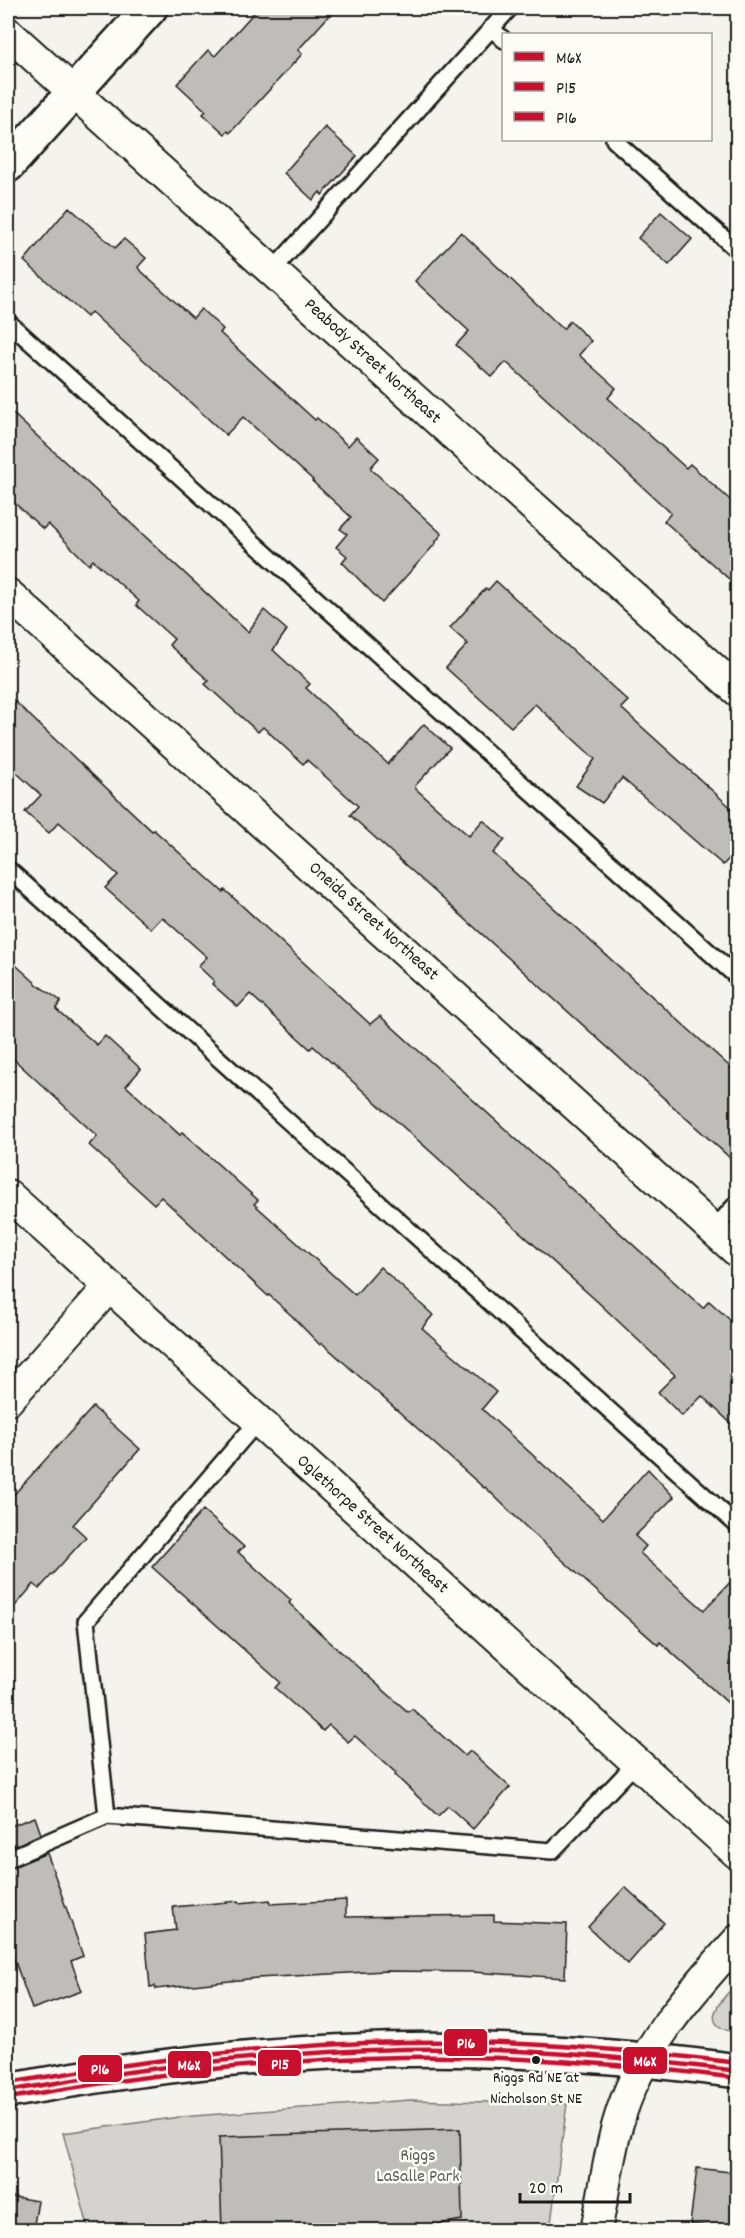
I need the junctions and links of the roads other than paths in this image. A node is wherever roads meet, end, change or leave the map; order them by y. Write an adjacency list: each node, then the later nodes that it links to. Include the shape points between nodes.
1 (150, 8): 6 (main road)
2 (510, 8): 3 (lane)
3 (491, 28): 5 (lane); 10 (lane)
4 (8, 33): 6 (street, Peabody Street Northeast)
5 (502, 38)
6 (73, 92): 8 (main road); 10 (street, Peabody Street Northeast)
7 (615, 141): 9 (lane)
8 (8, 165)
9 (738, 251)
10 (272, 271): 13 (street, Peabody Street Northeast)
11 (8, 322): 15 (lane)
12 (8, 594): 18 (street, Oneida Street Northeast)
13 (738, 691)
14 (8, 869): 23 (lane)
15 (738, 978)
16 (8, 1195): 20 (street, Oglethorpe Street Northeast)
17 (738, 1202): 18 (lane)
18 (713, 1230): 19 (street, Oneida Street Northeast)
19 (738, 1252)
20 (109, 1287): 21 (street); 22 (street, Oglethorpe Street Northeast)
21 (8, 1400)
22 (258, 1421): 24 (street, Oglethorpe Street Northeast); 25 (lane, via 86,1621)
23 (738, 1526)
24 (636, 1762): 25 (lane, via 552,1851); 26 (street, Oglethorpe Street Northeast)
25 (107, 1816): 27 (lane)
26 (738, 1854)
27 (8, 1859)
28 (738, 1940): 29 (street, via 683,2001)
29 (645, 2059): 30 (main road); 31 (main road, via 533,2052 389,2050 184,2064); 32 (street, via 618,2124)
30 (738, 2071)
31 (8, 2091)
32 (596, 2230)

